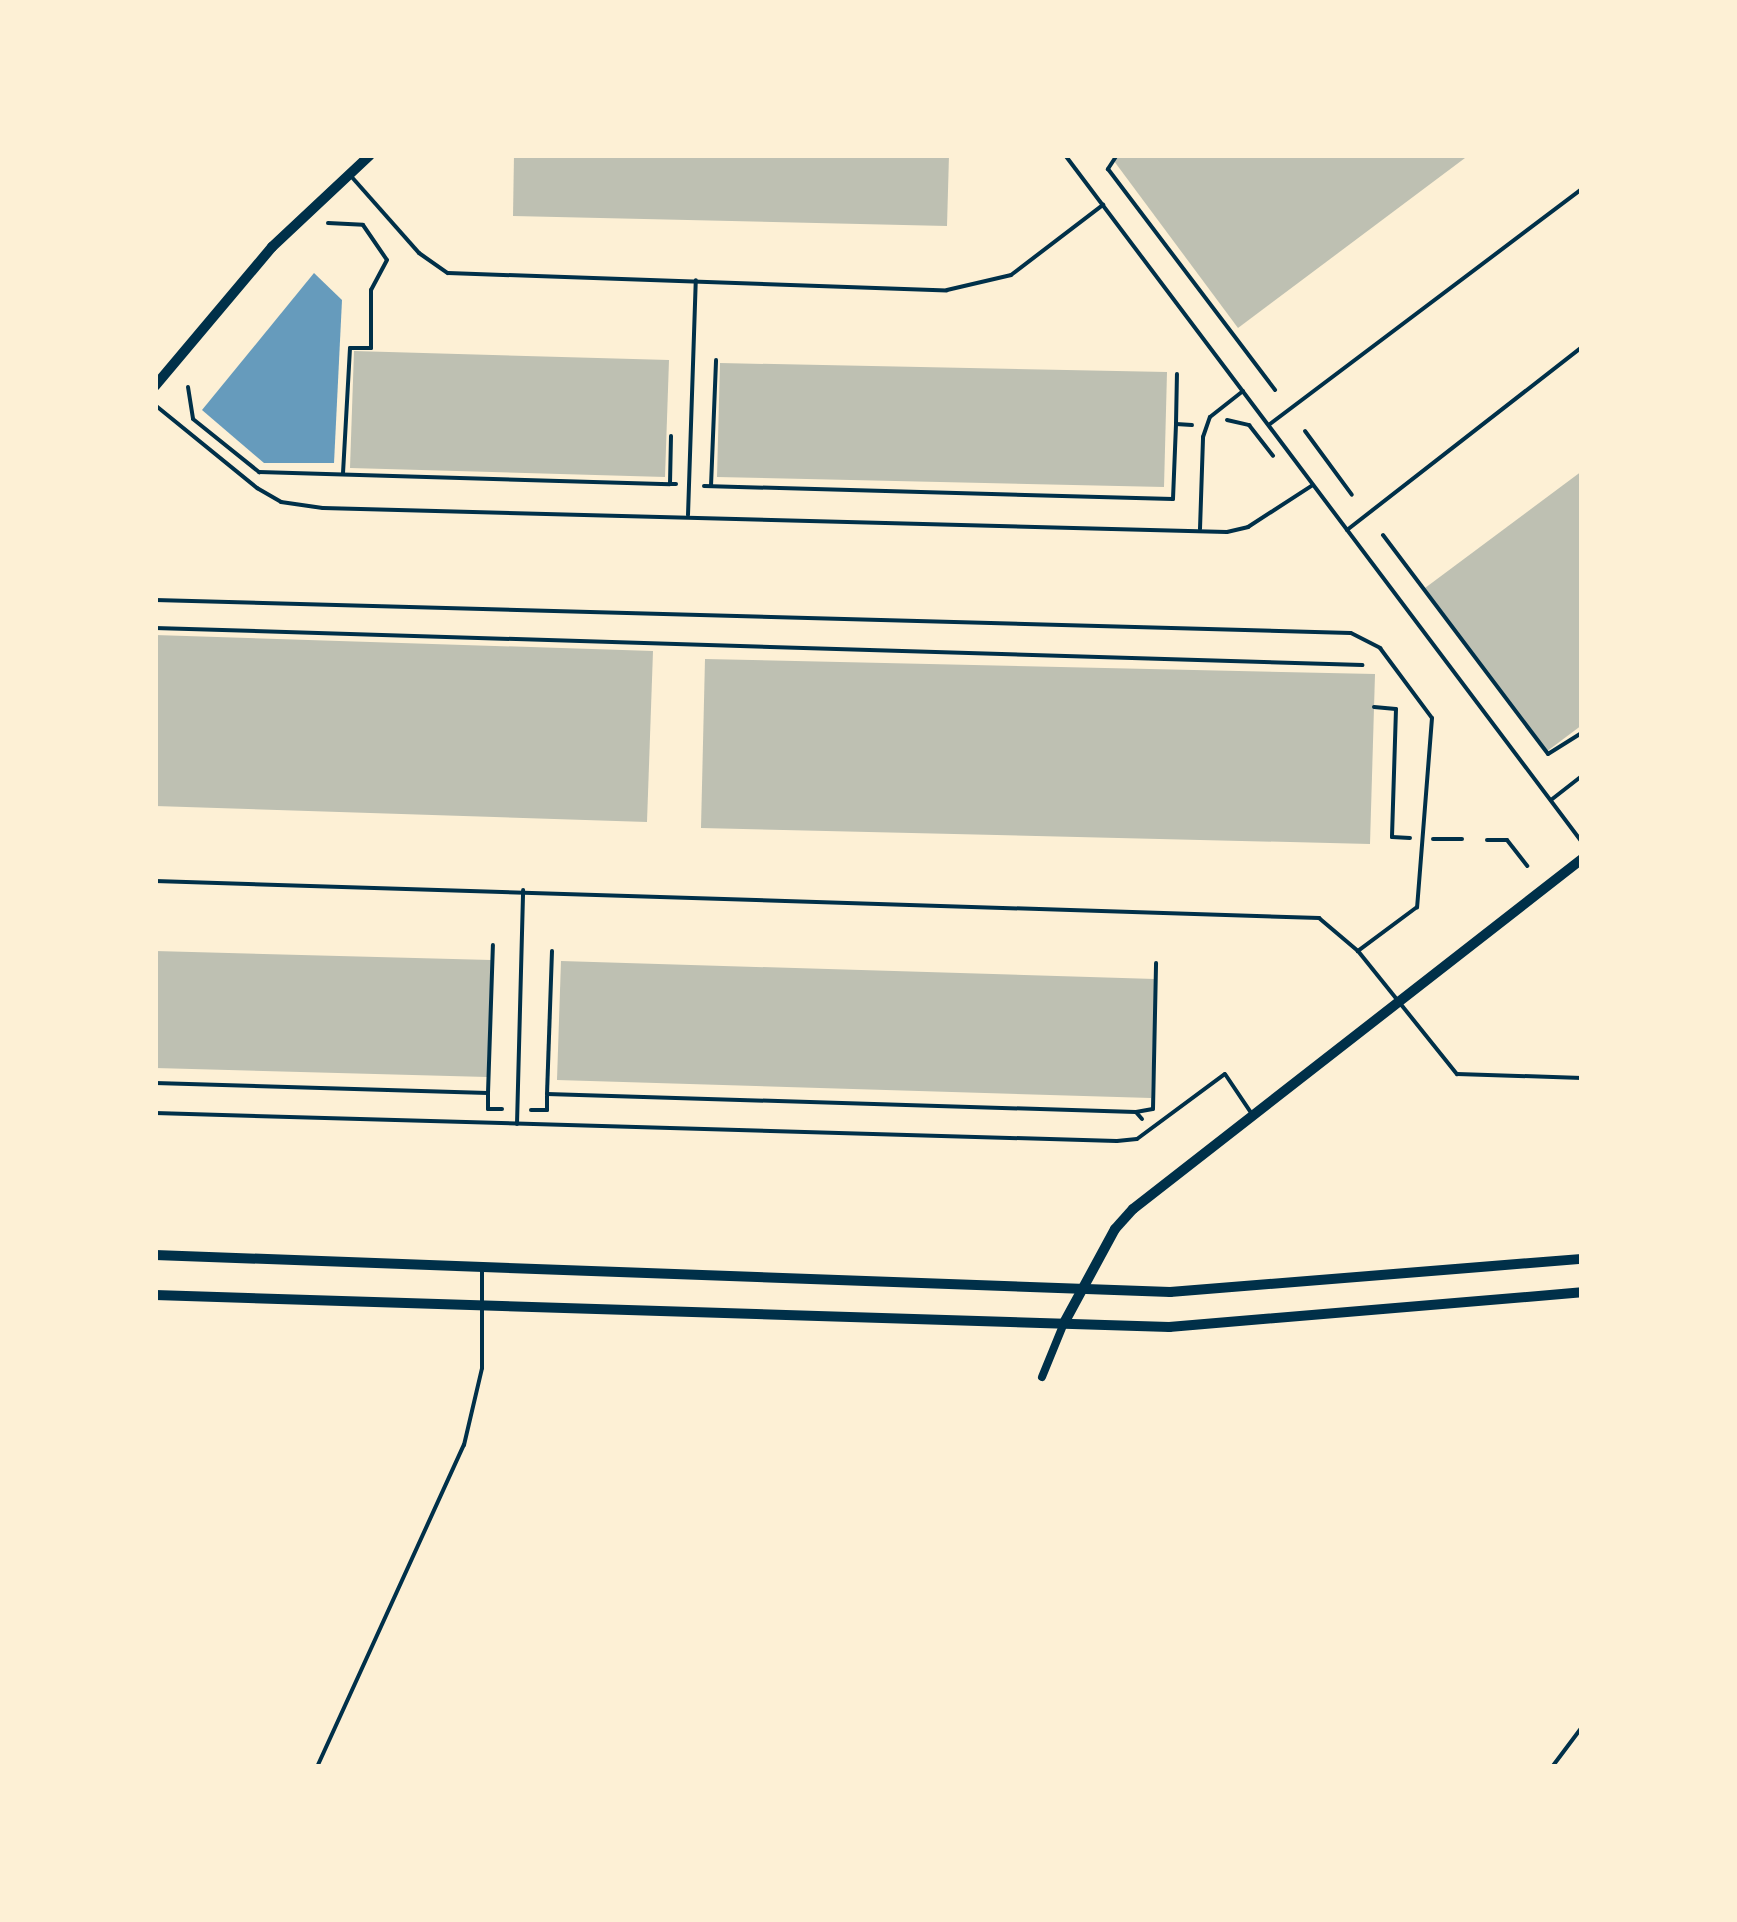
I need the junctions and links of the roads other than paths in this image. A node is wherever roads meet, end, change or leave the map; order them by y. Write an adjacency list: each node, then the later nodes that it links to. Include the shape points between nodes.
1 (370, 155): 3 (street)
2 (1067, 156): 5 (lane)
3 (348, 173): 6 (lane, via 419,253 448,273); 8 (street, via 272,246)
4 (1582, 189): 11 (lane)
5 (1103, 206): 6 (lane, via 1011,275 947,290); 9 (lane)
6 (696, 280): 13 (lane)
7 (1582, 347): 14 (lane)
8 (155, 386)
9 (1242, 391): 11 (lane); 15 (lane, via 1210,417 1203,436)
10 (155, 405): 13 (lane, via 281,502)
11 (1268, 425): 12 (lane)
12 (1313, 484): 14 (lane); 15 (lane, via 1248,527)
13 (688, 516): 15 (lane)
14 (1348, 530): 18 (lane)
15 (1200, 531)
16 (155, 600): 23 (lane, via 1351,633 1380,648 1432,718 1417,907)
17 (1582, 776): 18 (lane)
18 (1551, 800): 19 (lane)
19 (1582, 842)
20 (1582, 859): 24 (street)
21 (155, 881): 22 (lane)
22 (523, 890): 23 (lane, via 1319,918); 28 (lane)
23 (1358, 951): 24 (lane)
24 (1394, 1002): 25 (lane, via 1457,1074); 27 (street)
25 (1582, 1078)
26 (155, 1112): 28 (lane)
27 (1252, 1114): 28 (lane, via 1225,1074 1136,1139 1117,1142); 32 (street, via 1133,1208)
28 (517, 1124)
29 (155, 1255): 31 (street)
30 (1582, 1258): 32 (street, via 1170,1292)
31 (482, 1268): 32 (street); 35 (lane)
32 (1083, 1289): 36 (street)
33 (1582, 1292): 36 (street, via 1169,1327)
34 (155, 1295): 35 (street)
35 (485, 1307): 36 (street); 39 (lane, via 482,1368 464,1445)
36 (1064, 1323): 37 (street)
37 (1042, 1377)
38 (1582, 1727): 40 (lane)
39 (317, 1767)
40 (1552, 1767)

